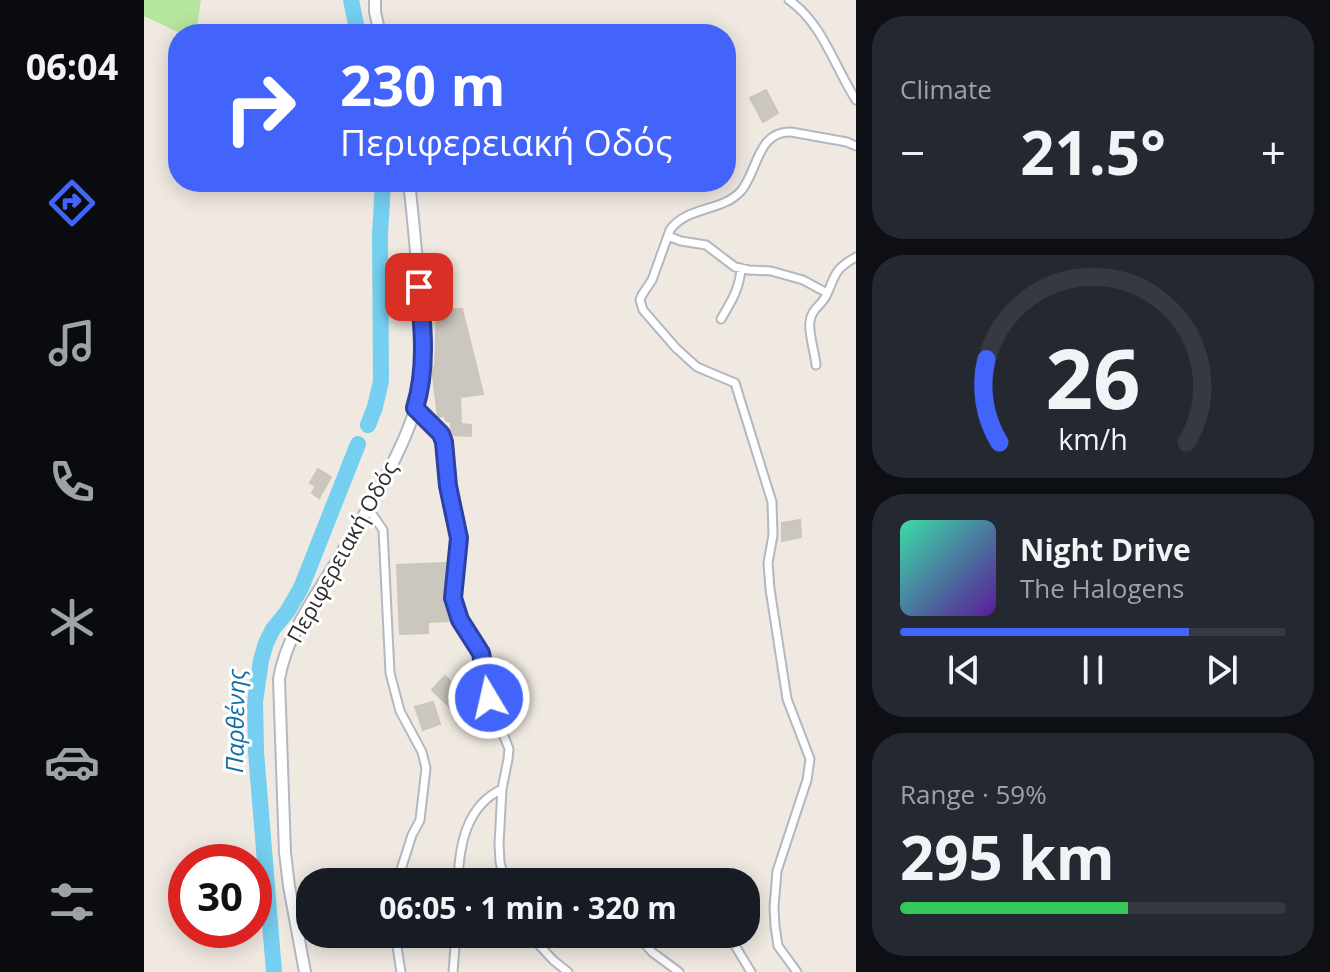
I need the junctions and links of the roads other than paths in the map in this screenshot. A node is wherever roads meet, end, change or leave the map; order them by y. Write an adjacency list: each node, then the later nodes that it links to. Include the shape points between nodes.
1 (375, 0): 3 (main road)
2 (789, 0): 4 (street, via 816,27)
3 (378, 24)
4 (856, 100)
5 (856, 146): 7 (street, via 791,132 777,134 762,148 740,192 680,218)
6 (410, 192): 13 (main road, Περιφερειακή Οδός, via 423,342)
7 (668, 236): 9 (street, via 706,245); 30 (street, via 640,300 643,310 697,367 735,383 773,508 770,589 787,699 810,759 777,871 774,907 778,946)
8 (856, 257): 10 (street, via 832,278)
9 (741, 268): 10 (street, via 803,280); 11 (street, via 737,291)
10 (827, 293): 12 (street, via 809,324)
11 (721, 319)
12 (816, 365)
13 (415, 408): 14 (main road, Περιφερειακή Οδός); 15 (street, via 444,442 459,538 453,598 481,653 489,698 508,744)
14 (368, 508): 16 (street, via 383,530 390,673 401,716 426,768 420,820); 24 (main road, Περιφερειακή Οδός, via 310,605 279,679 285,853)
15 (502, 789): 17 (street, via 489,796 467,827); 18 (street)
16 (401, 868)
17 (459, 868)
18 (502, 868)
19 (397, 948): 25 (street)
20 (455, 948): 26 (street)
21 (542, 948): 27 (street)
22 (648, 948): 28 (street)
23 (736, 948): 29 (street)
24 (305, 972)
25 (401, 972)
26 (453, 972)
27 (568, 972)
28 (679, 972)
29 (751, 972)
30 (797, 972)

